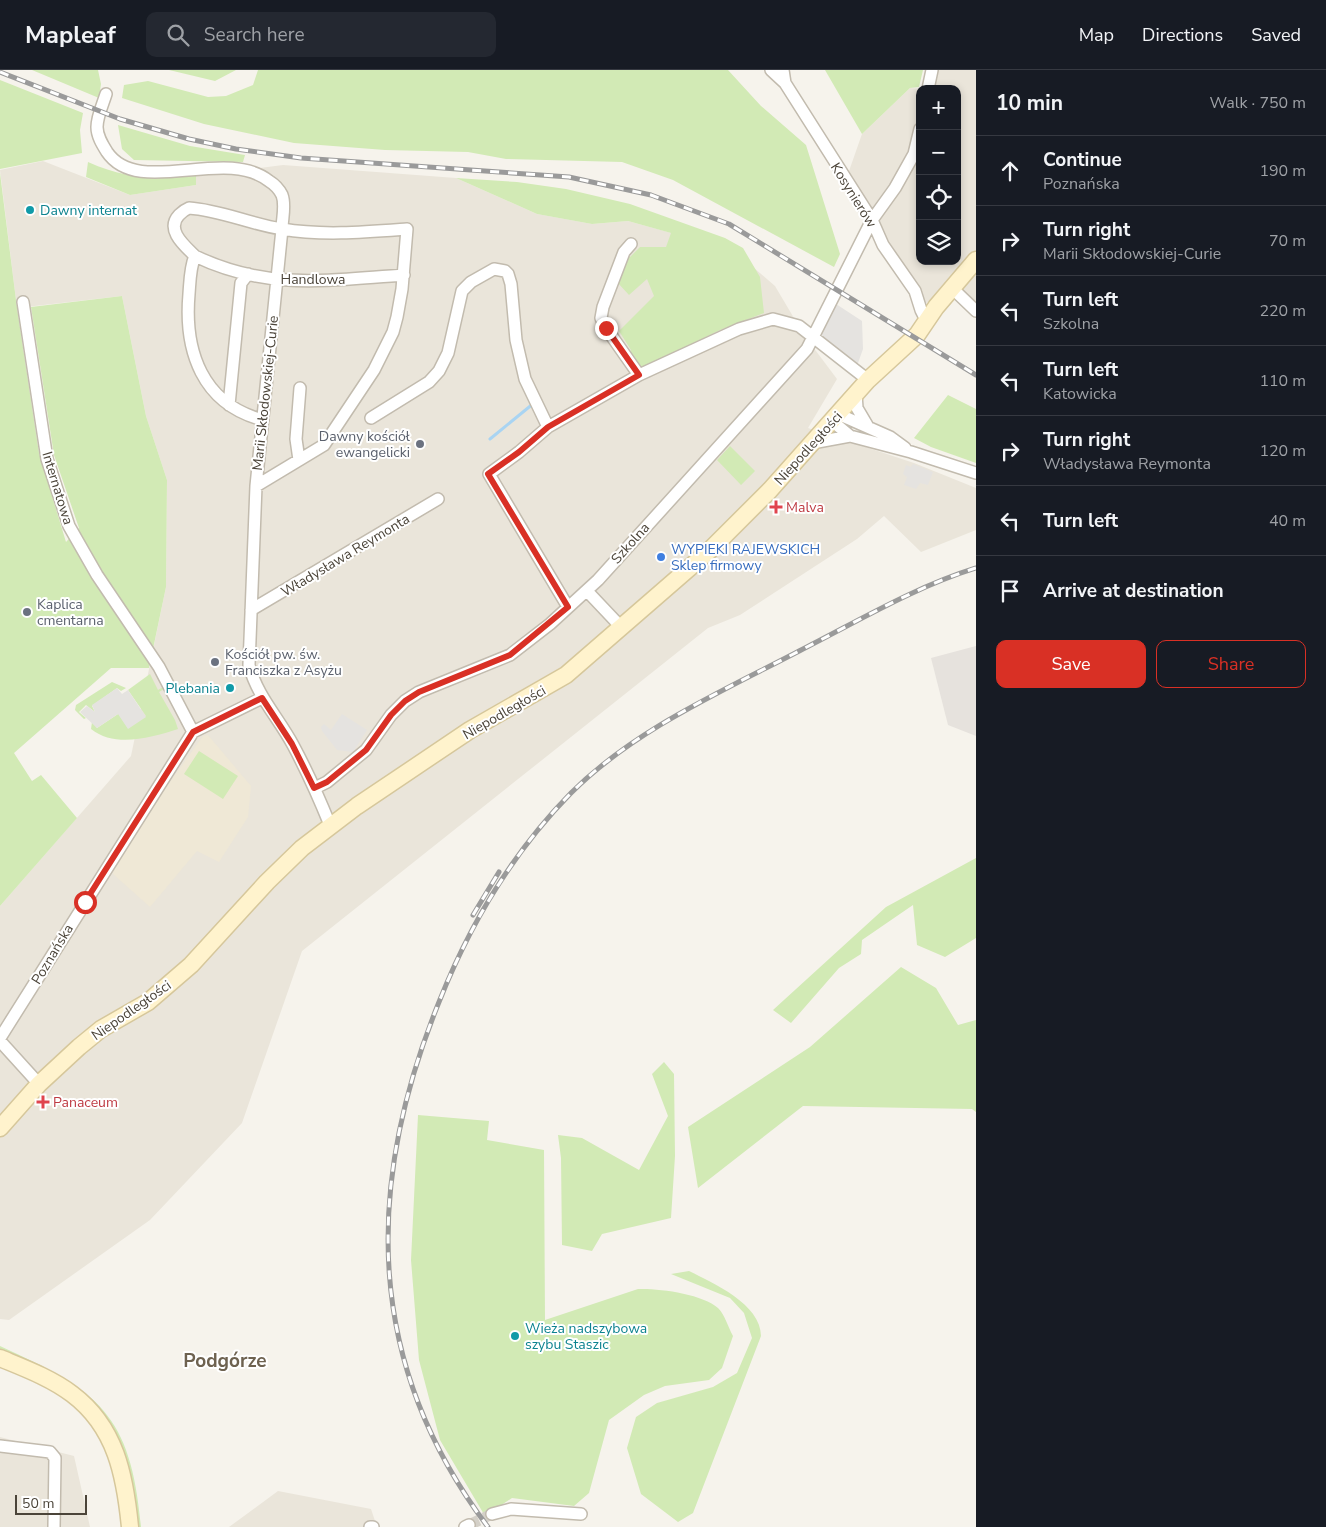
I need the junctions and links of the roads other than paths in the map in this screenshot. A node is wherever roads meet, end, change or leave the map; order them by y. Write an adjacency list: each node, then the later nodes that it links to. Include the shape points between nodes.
1 (771, 70): 4 (street)
2 (784, 70): 4 (street, Kosynierów)
3 (932, 70): 5 (street)
4 (785, 83): 8 (street, Kosynierów)
5 (929, 85)
6 (106, 94): 9 (street, Marii Skłodowskiej-Curie, via 97,122 98,135 116,162 147,172 197,168 256,172 276,186 282,196)
7 (920, 130): 8 (street, Szkolna, via 914,154)
8 (872, 220): 19 (street, Kosynierów, via 883,245 915,291); 20 (street, Szkolna)
9 (282, 229): 11 (street, via 238,220 210,210 184,209 173,226 180,240); 14 (street, via 326,232 408,229); 15 (street, Marii Skłodowskiej-Curie)
10 (631, 244): 21 (street, via 624,252 601,318)
11 (195, 256): 13 (street, Handlowa, via 233,272); 25 (street, via 188,307 193,352 201,375 217,396)
12 (976, 260): 16 (main road, Niepodległości)
13 (248, 274): 15 (street, Handlowa); 25 (street, via 242,282)
14 (404, 275): 15 (street, Handlowa, via 333,281); 34 (street, via 394,332 378,364 324,444)
15 (276, 280): 28 (street, Marii Skłodowskiej-Curie)
16 (952, 288): 18 (street); 19 (main road, Niepodległości)
17 (23, 302): 43 (street, Internatowa, via 48,459 69,526 158,667)
18 (976, 311)
19 (926, 320): 22 (main road, Niepodległości, via 917,335)
20 (815, 336): 21 (street, via 800,326 773,319 739,329); 22 (street); 38 (street, Szkolna, via 807,349)
21 (639, 375): 30 (street)
22 (868, 380): 24 (main road, Niepodległości)
23 (300, 388): 34 (street, via 296,439)
24 (856, 394): 27 (main road, Niepodległości); 29 (street, via 857,408)
25 (229, 405): 28 (street)
26 (371, 418): 30 (street, via 429,382 439,371 448,353 462,291 494,269 508,274 516,340 525,380)
27 (835, 418): 29 (street); 31 (street); 32 (main road, Niepodległości)
28 (263, 420): 36 (street, Marii Skłodowskiej-Curie)
29 (868, 426): 33 (street)
30 (548, 427): 39 (street, via 488,474)
31 (850, 436): 32 (street); 33 (street)
32 (812, 443): 41 (main road, Niepodległości, via 738,523)
33 (911, 452): 35 (street)
34 (299, 460): 36 (street)
35 (976, 473)
36 (256, 486): 40 (street, Marii Skłodowskiej-Curie)
37 (438, 499): 40 (street, Władysława Reymonta)
38 (587, 591): 39 (street, Szkolna); 41 (street)
39 (568, 607): 44 (street, Szkolna, via 510,655 419,692 405,701 366,750 327,782)
40 (251, 610): 42 (street, Marii Skłodowskiej-Curie, via 249,665)
41 (622, 628): 45 (main road, Niepodległości, via 566,675 470,730)
42 (262, 698): 43 (street); 44 (street, Marii Skłodowskiej-Curie, via 292,744)
43 (193, 732): 46 (street, Poznańska)
44 (314, 788): 45 (street, Marii Skłodowskiej-Curie)
45 (330, 825): 47 (main road, Niepodległości, via 266,882 191,965 148,1002 101,1029)
46 (0, 1040): 47 (street)
47 (39, 1084): 48 (main road, Niepodległości)
48 (0, 1128)
49 (0, 1358): 54 (main road, via 72,1394 103,1428 116,1449 126,1489)
50 (0, 1446): 53 (street, via 50,1452 55,1458)
51 (492, 1514): 52 (street, via 511,1509)
52 (581, 1514)
53 (54, 1527)
54 (130, 1527)

